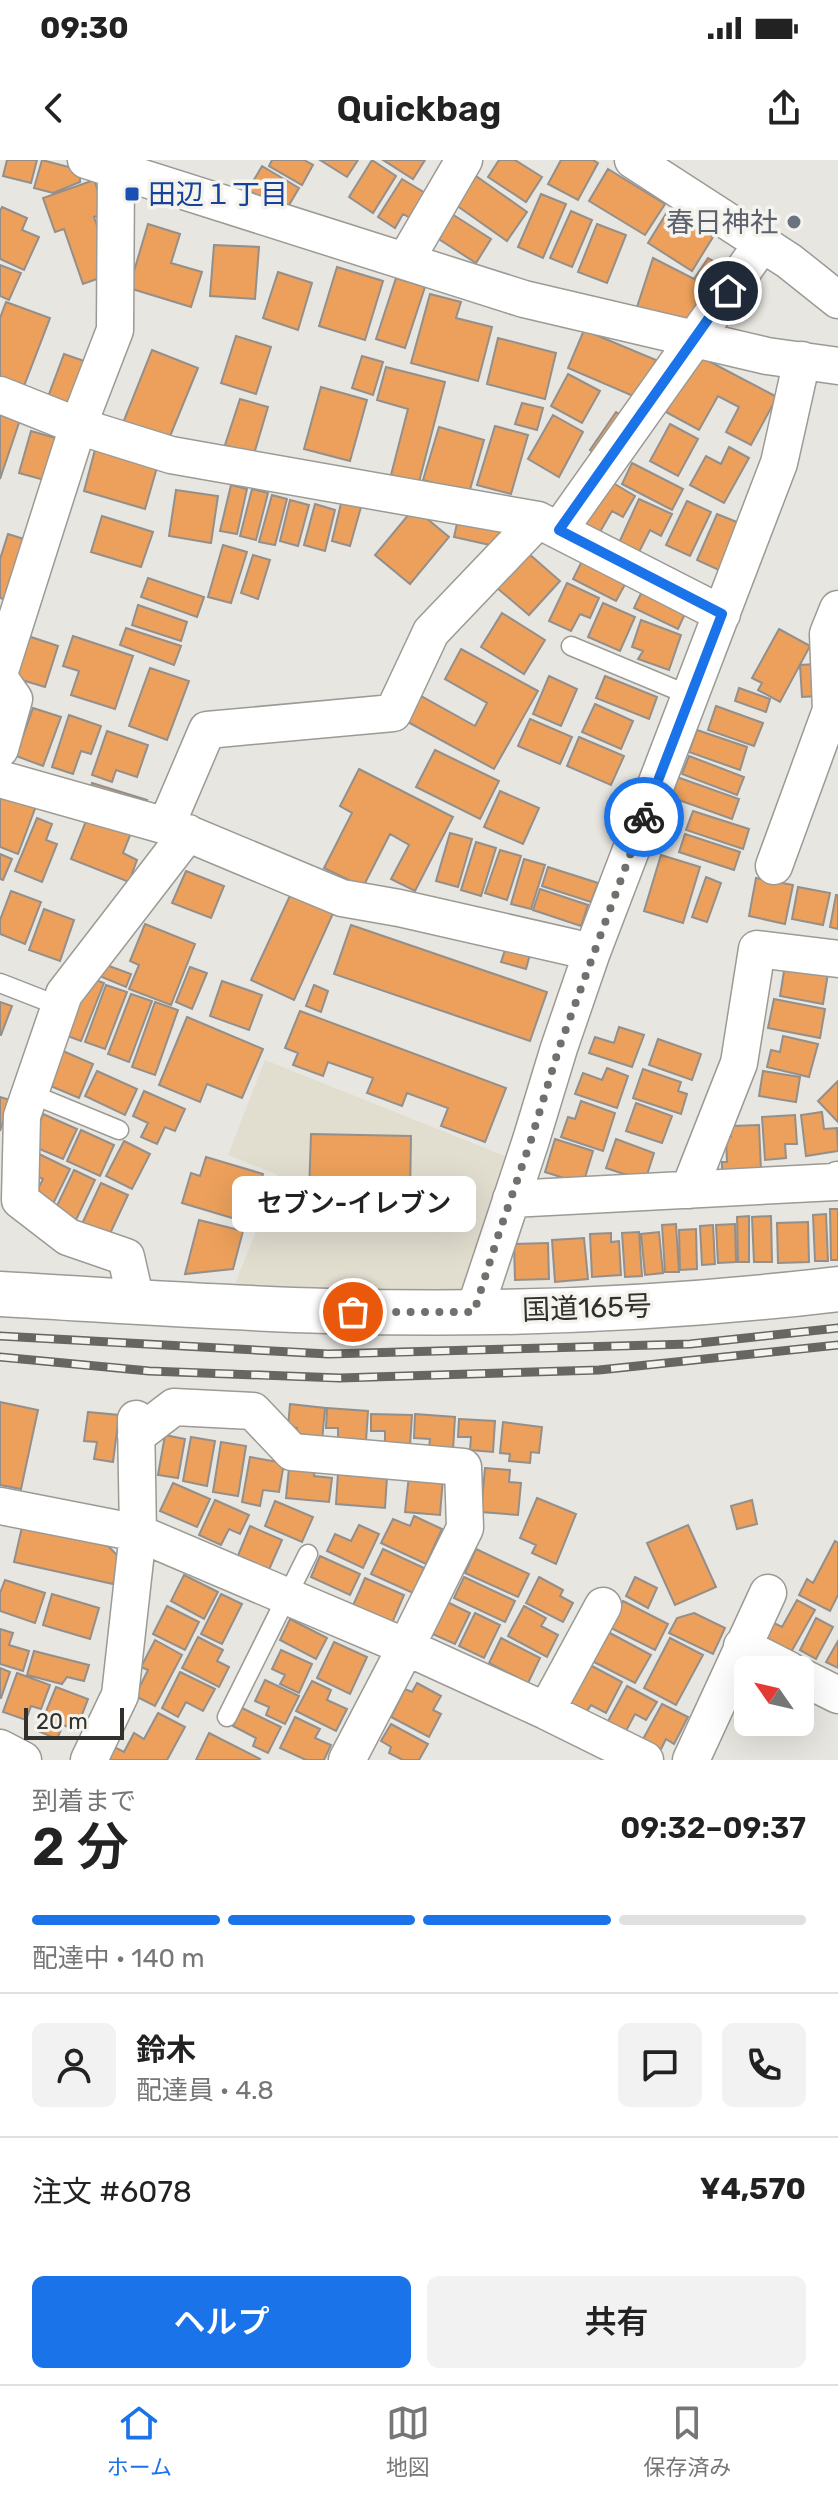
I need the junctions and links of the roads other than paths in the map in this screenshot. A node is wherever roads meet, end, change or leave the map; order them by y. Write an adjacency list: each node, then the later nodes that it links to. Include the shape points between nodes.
1 (464, 160): 5 (street)
2 (633, 160): 4 (street)
3 (101, 165): 5 (street); 11 (street, via 115,330)
4 (762, 244): 6 (street); 7 (street)
5 (405, 261): 7 (street, via 524,299)
6 (838, 300)
7 (694, 339): 8 (street); 12 (street)
8 (802, 360): 9 (street); 14 (street, via 779,463)
9 (838, 366)
10 (0, 395): 11 (street)
11 (78, 426): 12 (street, via 171,455); 15 (street)
12 (548, 525): 14 (street); 23 (street, via 431,632 393,713 207,730)
13 (838, 609): 17 (street, via 828,634)
14 (722, 614): 20 (street)
15 (7, 622): 18 (street)
16 (571, 646): 20 (lane)
17 (833, 663): 24 (street, via 831,710)
18 (0, 671)
19 (0, 679): 21 (street, via 14,699)
20 (691, 696): 25 (street)
21 (0, 749)
22 (0, 779): 23 (street)
23 (177, 829): 25 (street, via 342,898); 28 (street)
24 (774, 866)
25 (592, 952): 33 (street)
26 (838, 959): 32 (street, via 757,949 739,1063)
27 (0, 983): 28 (lane)
28 (59, 1006): 29 (street)
29 (29, 1093): 30 (lane); 36 (street, via 22,1116 20,1200 68,1237 126,1257)
30 (119, 1130)
31 (838, 1180): 32 (street)
32 (689, 1190): 33 (street)
33 (511, 1199): 37 (street)
34 (838, 1289): 37 (highway, 国道165号, via 736,1301)
35 (0, 1294): 36 (highway, 国道165号)
36 (136, 1301): 37 (highway, 国道165号)
37 (474, 1312)
38 (0, 1506): 39 (street)
39 (138, 1533): 42 (street); 45 (street, via 136,1427 174,1407 253,1411 292,1452 463,1467 465,1528); 51 (street, via 120,1695)
40 (308, 1554): 42 (lane)
41 (768, 1593): 44 (street)
42 (287, 1597): 45 (street); 50 (lane)
43 (603, 1606): 49 (street)
44 (742, 1646): 46 (street); 54 (street)
45 (406, 1647): 49 (street); 52 (street)
46 (762, 1656)
47 (814, 1683): 48 (street)
48 (838, 1695)
49 (546, 1711): 53 (street)
50 (227, 1717)
51 (89, 1760)
52 (347, 1760)
53 (645, 1760)
54 (691, 1760)

